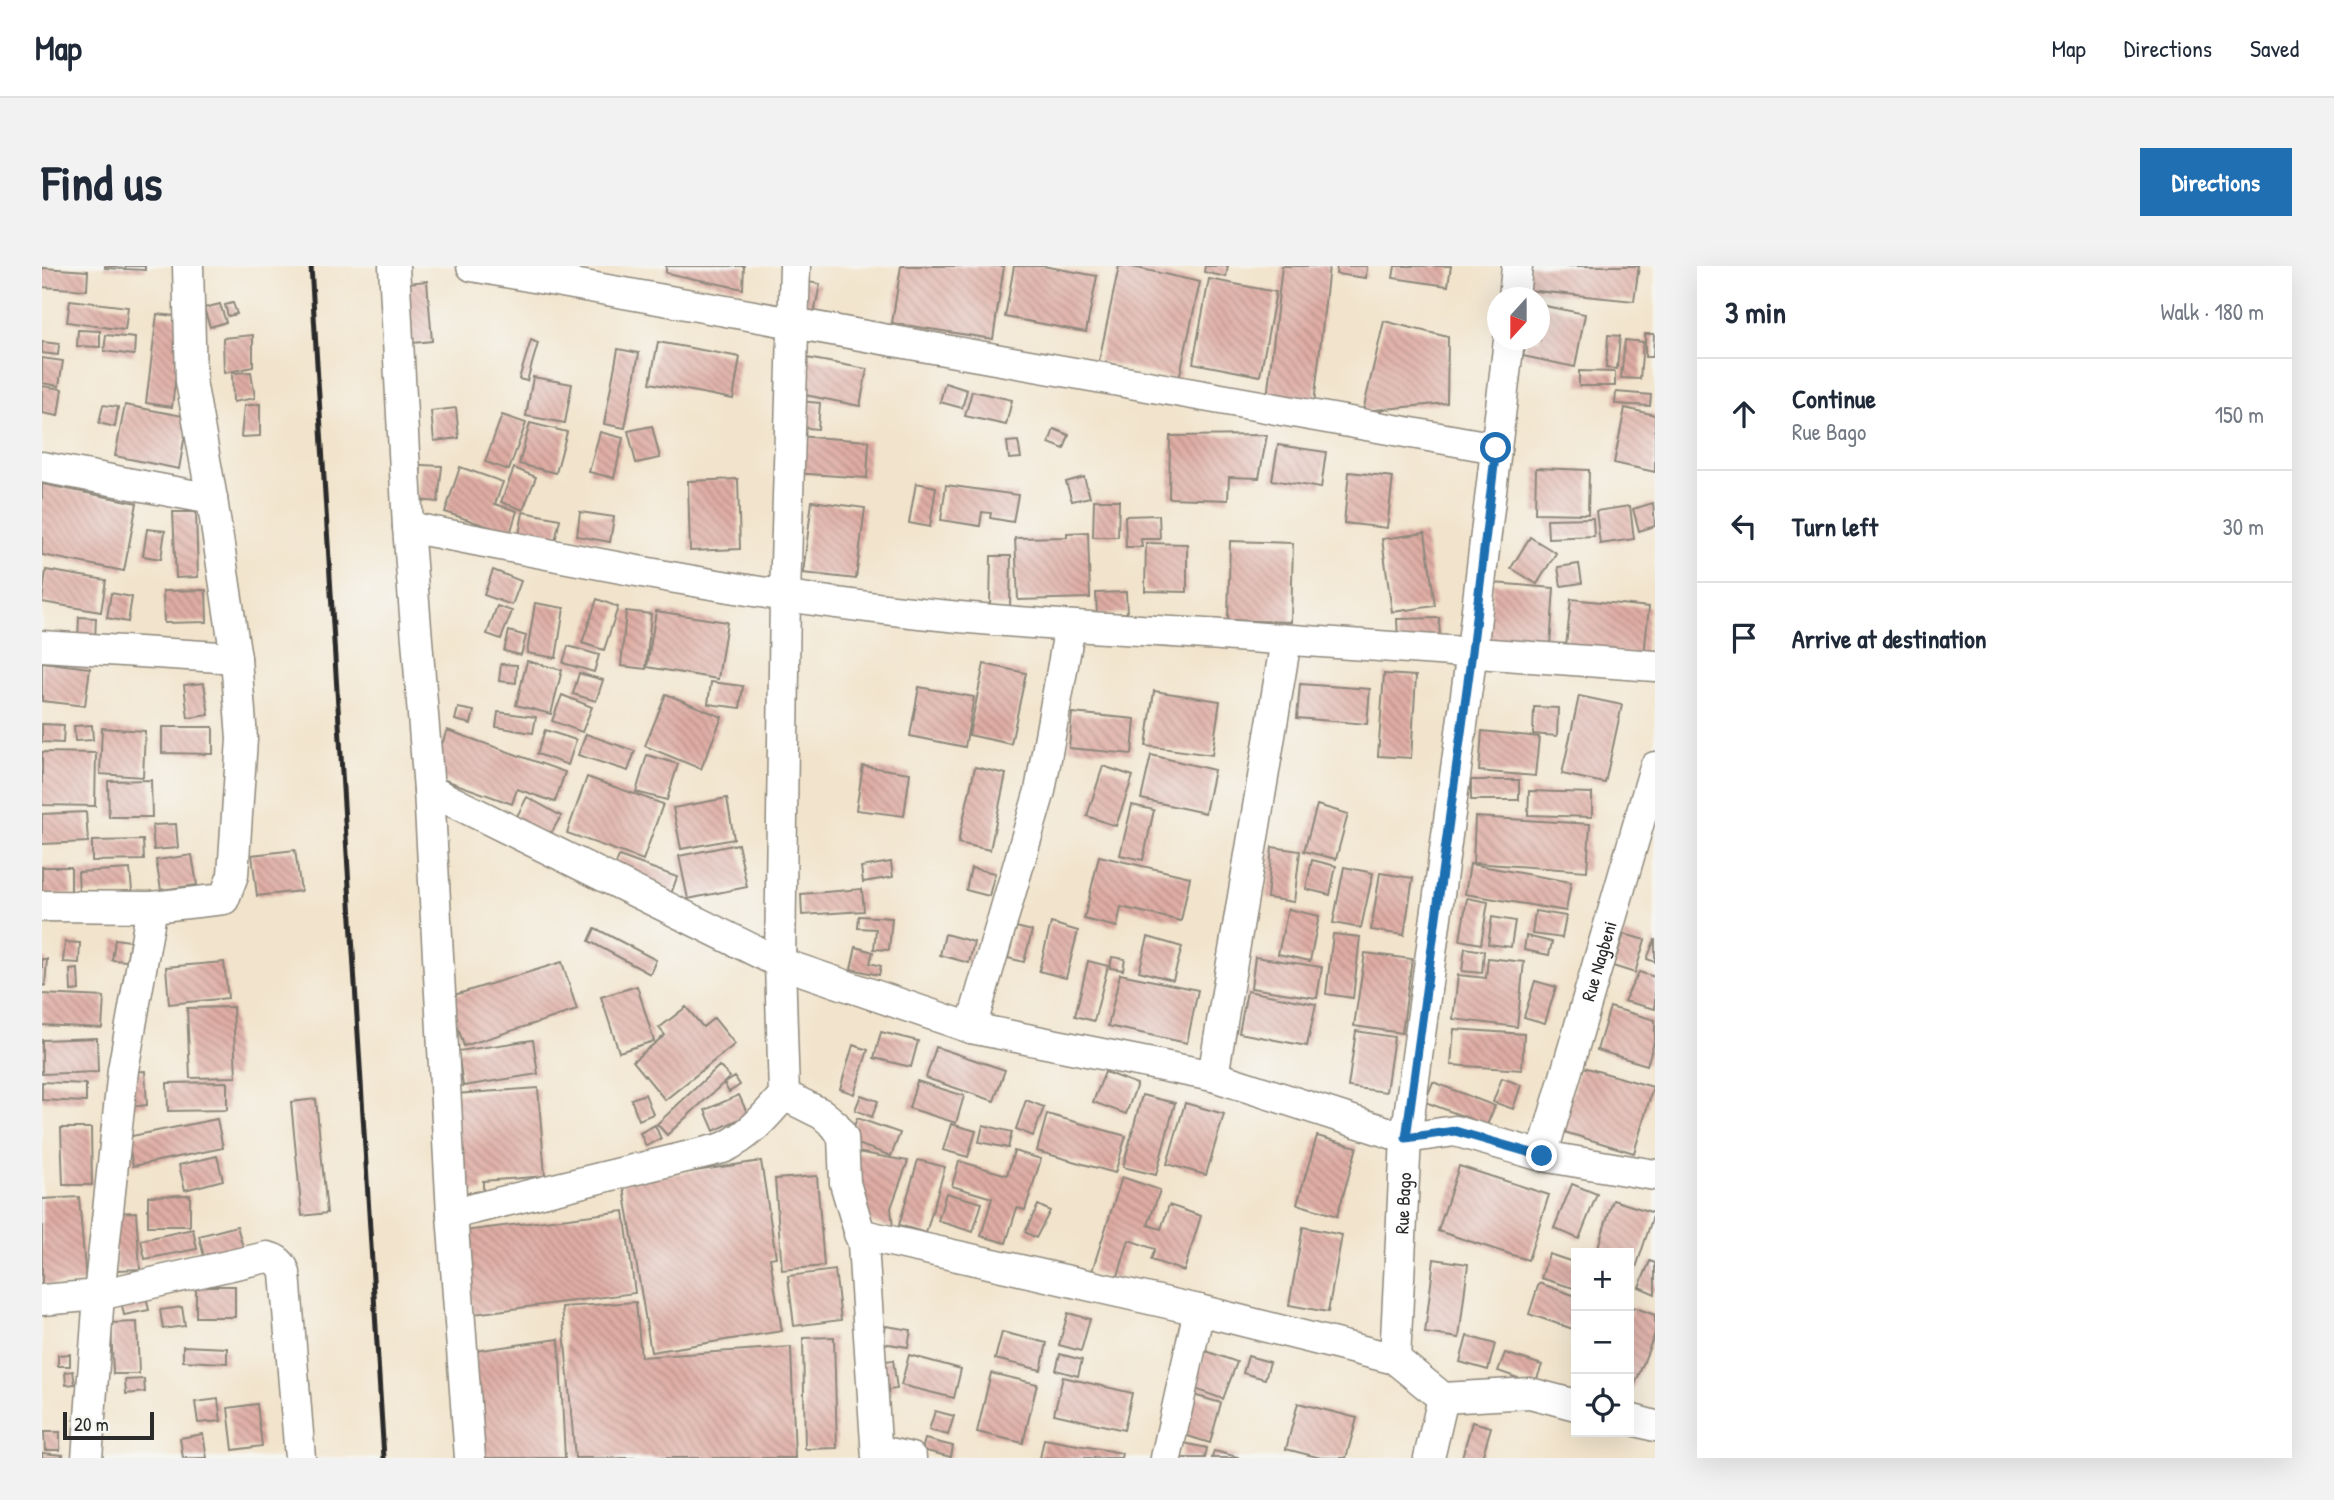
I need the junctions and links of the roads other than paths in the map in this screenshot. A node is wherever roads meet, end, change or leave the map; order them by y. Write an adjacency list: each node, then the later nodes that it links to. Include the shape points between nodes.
1 (188, 266): 11 (street, via 191,381)
2 (394, 266): 12 (street)
3 (472, 266): 7 (street)
4 (795, 266): 7 (street)
5 (1517, 266): 6 (street)
6 (1515, 287)
7 (793, 324): 9 (street); 13 (street)
8 (1508, 350): 9 (street, Rue Bago)
9 (1496, 448): 17 (street, Rue Bago)
10 (42, 467): 11 (street)
11 (212, 499): 18 (street)
12 (408, 527): 13 (street); 21 (street)
13 (785, 596): 14 (street); 24 (street)
14 (1070, 626): 15 (street); 25 (street, via 1040,790)
15 (1286, 640): 17 (street); 26 (street)
16 (42, 646): 18 (street)
17 (1472, 652): 19 (street); 28 (street, Rue Bago)
18 (236, 657): 23 (street, via 242,738 229,888 223,899)
19 (1655, 666)
20 (1655, 767): 29 (street, Rue Nagbeni)
21 (429, 790): 24 (street); 31 (street)
22 (42, 906): 23 (street)
23 (152, 907): 33 (street, via 122,1070)
24 (780, 963): 25 (street); 27 (street)
25 (971, 1028): 26 (street)
26 (1213, 1076): 28 (street)
27 (784, 1095): 31 (street, via 757,1127 723,1148); 32 (street, via 822,1114 843,1137 845,1183)
28 (1406, 1138): 29 (street, via 1455,1131); 36 (street, Rue Bago)
29 (1542, 1156): 30 (street)
30 (1655, 1175)
31 (452, 1214): 44 (street)
32 (859, 1234): 35 (street); 41 (street)
33 (99, 1295): 34 (street); 42 (street); 43 (street, via 267,1257 275,1259 285,1273)
34 (42, 1300)
35 (1199, 1310): 36 (street); 46 (street)
36 (1395, 1359): 37 (street)
37 (1443, 1398): 38 (street, via 1530,1393); 47 (street)
38 (1571, 1404)
39 (1634, 1420): 40 (street)
40 (1655, 1426)
41 (877, 1454): 45 (street)
42 (87, 1458)
43 (300, 1458)
44 (470, 1458)
45 (911, 1458)
46 (1166, 1458)
47 (1429, 1458)

